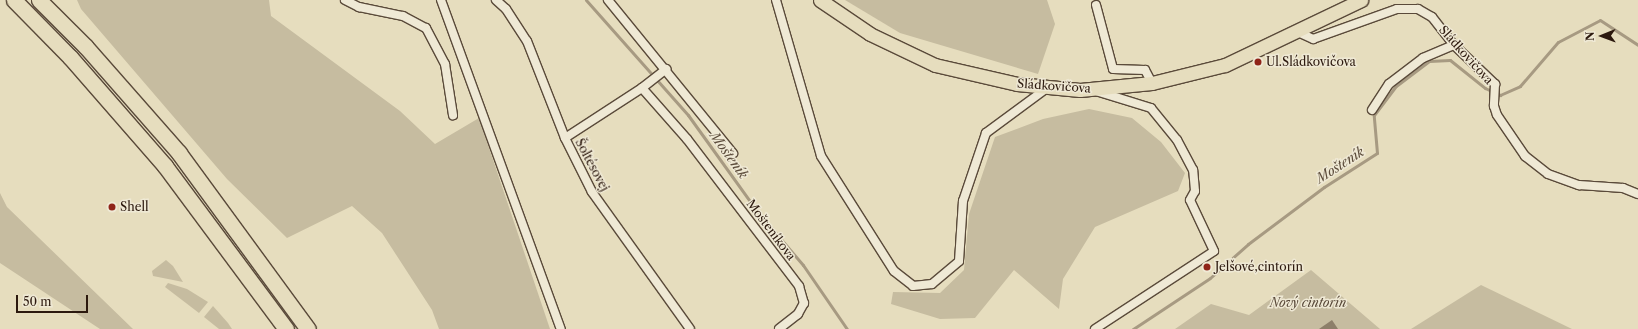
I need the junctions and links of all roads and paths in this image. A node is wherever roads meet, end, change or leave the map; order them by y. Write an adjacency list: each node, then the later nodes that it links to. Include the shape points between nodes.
1 (14, 0): 23 (highway, via 70,57 161,161)
2 (39, 0): 24 (highway, via 86,47 179,154)
3 (345, 0): 19 (street, via 359,7 403,16 426,28 445,64)
4 (441, 0): 25 (street)
5 (496, 0): 20 (street, Šoltésovej, via 506,8 527,41)
6 (608, 0): 13 (street)
7 (776, 0): 16 (street, via 821,156 894,271 913,286 932,284 959,261 963,201 986,133)
8 (820, 0): 16 (main road, Sládkovičova, via 870,34 913,57 987,78)
9 (1361, 0): 11 (main road, Sládkovičova)
10 (1096, 5): 14 (street, via 1113,69 1145,70)
11 (1298, 32): 12 (street, Sládkovičova, via 1313,39 1397,9 1418,8 1432,17); 14 (main road, Sládkovičova, via 1225,65)
12 (1454, 45): 18 (street, via 1423,58 1389,84); 22 (street, Sládkovičova, via 1495,84 1494,106 1497,116 1525,156 1548,174 1579,185 1623,188)
13 (666, 69): 15 (street); 21 (street)
14 (1152, 83): 17 (main road, Sládkovičova)
15 (642, 88): 20 (street); 27 (street, Mošteníkova, via 687,139 799,286 804,303 798,314)
16 (1047, 88): 17 (main road, Sládkovičova)
17 (1092, 89): 28 (street, via 1151,108 1177,140 1193,170 1195,191 1190,200 1214,251)
18 (1372, 110)
19 (453, 115)
20 (565, 138): 26 (street, Šoltésovej, via 592,192)
21 (733, 153)
22 (1638, 194)
23 (286, 329)
24 (308, 329)
25 (560, 329)
26 (690, 329)
27 (779, 329)
28 (1095, 329)

